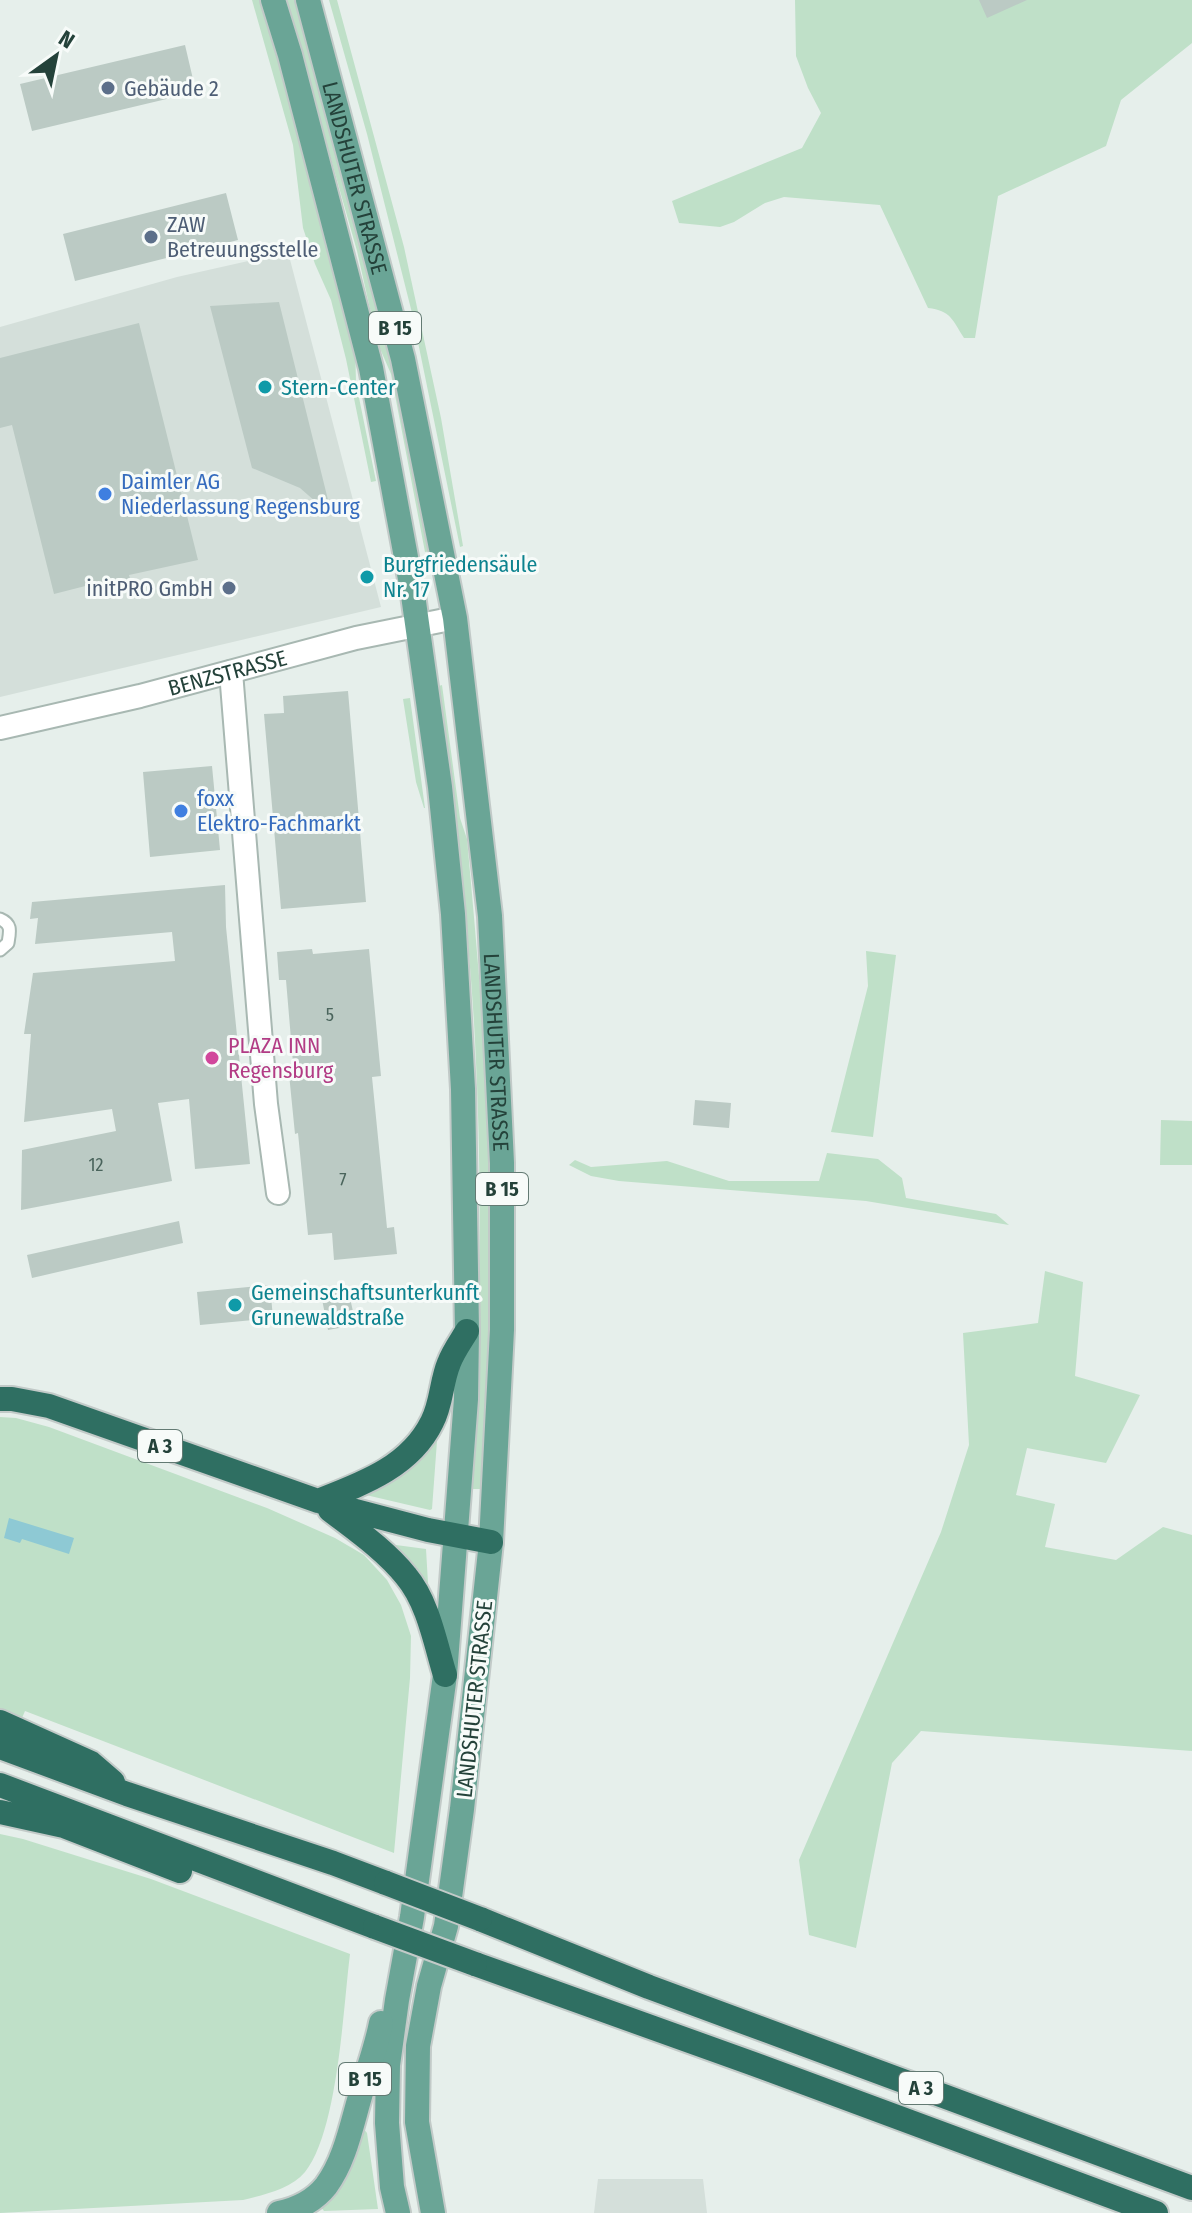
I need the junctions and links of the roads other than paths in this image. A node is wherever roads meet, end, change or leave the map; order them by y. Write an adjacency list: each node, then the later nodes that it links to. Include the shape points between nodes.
1 (273, 0): 4 (main road, LANDSHUTER STRASSE / B 15, via 371,368)
2 (308, 0): 3 (main road, LANDSHUTER STRASSE / B 15, via 403,359)
3 (455, 618): 4 (street, BENZSTRASSE); 14 (main road, LANDSHUTER STRASSE / B 15, via 490,916 502,1163 502,1330)
4 (417, 627): 5 (street, BENZSTRASSE); 10 (main road, LANDSHUTER STRASSE / B 15, via 453,914 463,1089)
5 (231, 672): 6 (street, BENZSTRASSE); 9 (street)
6 (0, 728)
7 (0, 919): 8 (lane, via 10,928 8,943)
8 (0, 950)
9 (278, 1193)
10 (467, 1331): 12 (highway, via 449,1363 432,1423 419,1442 393,1468); 13 (main road, LANDSHUTER STRASSE / B 15)
11 (0, 1399): 12 (highway, A 3, via 49,1406)
12 (318, 1501): 13 (highway, A 3); 15 (highway, A 3, via 407,1577 428,1618)
13 (456, 1535): 14 (highway, A 3); 15 (main road, LANDSHUTER STRASSE / B 15)
14 (491, 1542): 26 (main road, LANDSHUTER STRASSE, via 446,1926 418,2046 417,2122)
15 (445, 1675): 22 (main road, LANDSHUTER STRASSE / B 15)
16 (0, 1722): 19 (highway, A 3, via 91,1763)
17 (0, 1747): 19 (highway, A 3)
18 (0, 1785): 21 (highway, A 3)
19 (127, 1794): 23 (highway, A 3, bridge, via 333,1863 649,1987)
20 (0, 1812): 21 (highway, A 3, via 64,1826 281,1907)
21 (312, 1904): 27 (highway, A 3, bridge)
22 (412, 1917): 24 (main road, B 15, via 336,2168 310,2201); 25 (main road, LANDSHUTER STRASSE / B 15, via 388,2065 387,2123)
23 (1192, 2188)
24 (279, 2213)
25 (398, 2213)
26 (433, 2213)
27 (1156, 2213)

